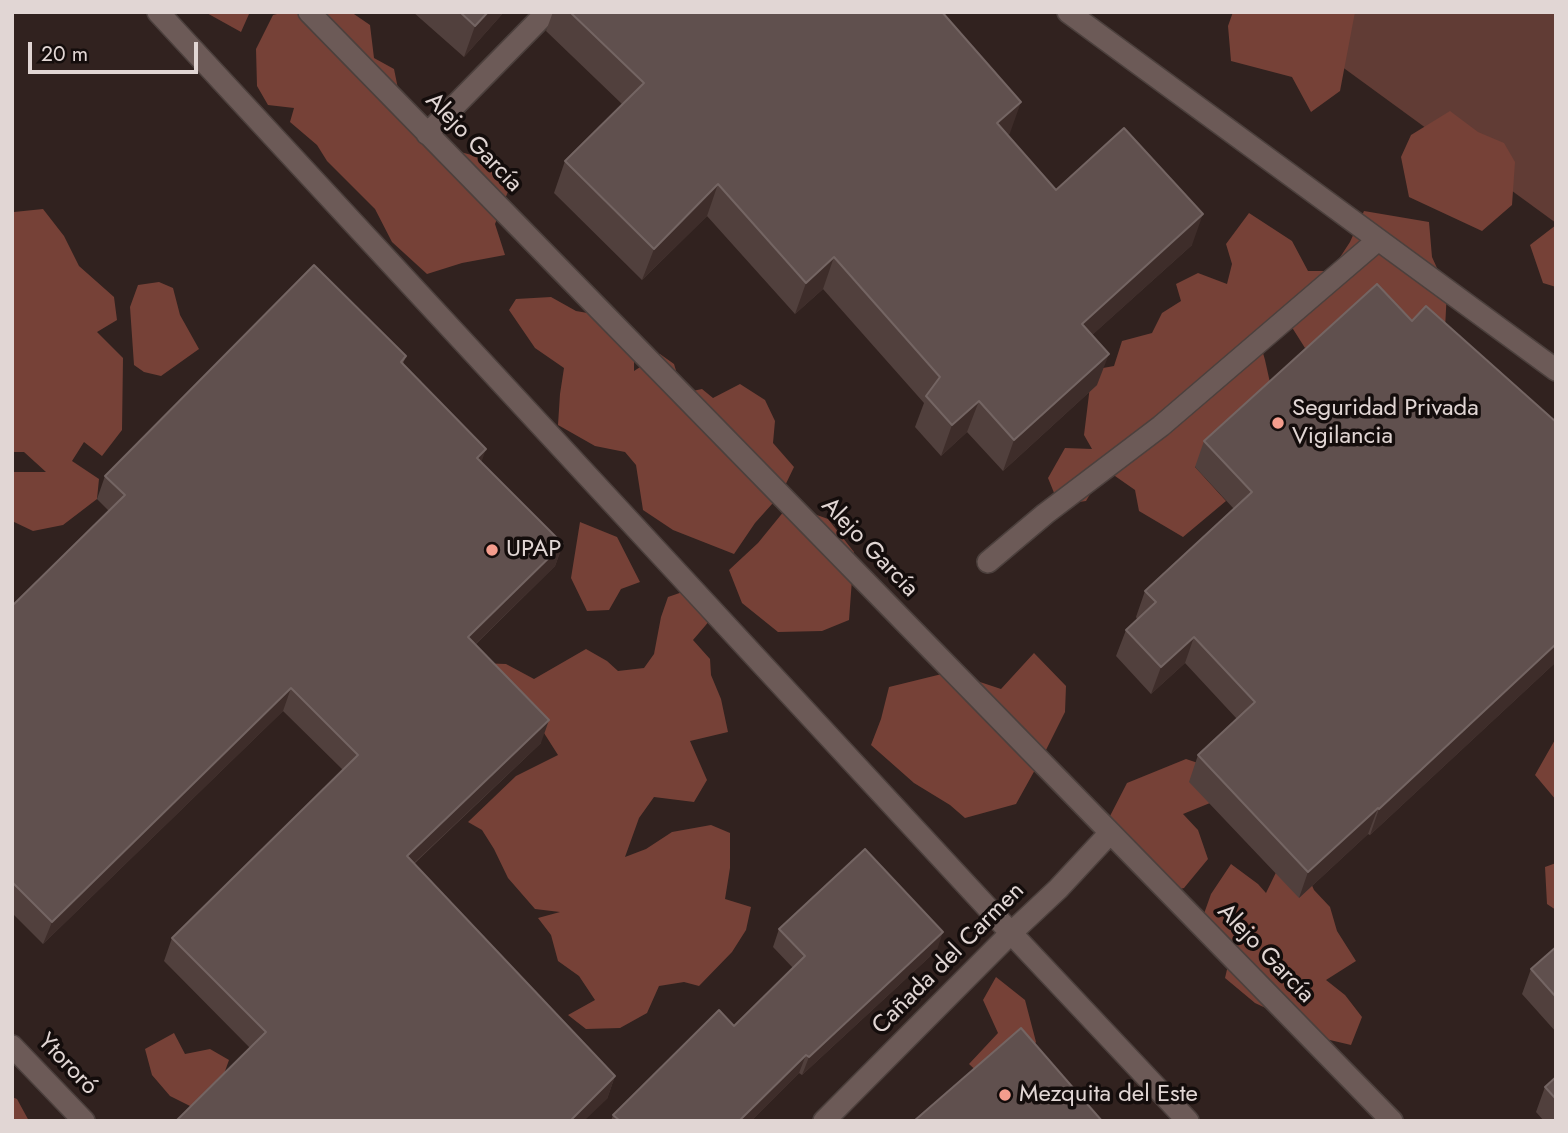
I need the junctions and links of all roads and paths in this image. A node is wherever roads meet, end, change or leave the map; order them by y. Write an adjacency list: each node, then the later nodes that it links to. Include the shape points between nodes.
1 (159, 12): 10 (street)
2 (309, 12): 5 (street, Alejo García)
3 (547, 12): 5 (street)
4 (1068, 12): 6 (street)
5 (427, 134): 9 (street, Alejo García)
6 (1378, 240): 7 (street); 8 (street, via 1161,426)
7 (1556, 370)
8 (988, 562)
9 (1110, 832): 10 (street, Cañada del Carmen); 15 (street, Alejo García)
10 (1011, 933): 13 (street, Cañada del Carmen); 14 (street)
11 (12, 1046): 12 (street, Ytororó)
12 (84, 1121)
13 (824, 1121)
14 (1188, 1121)
15 (1392, 1121)

